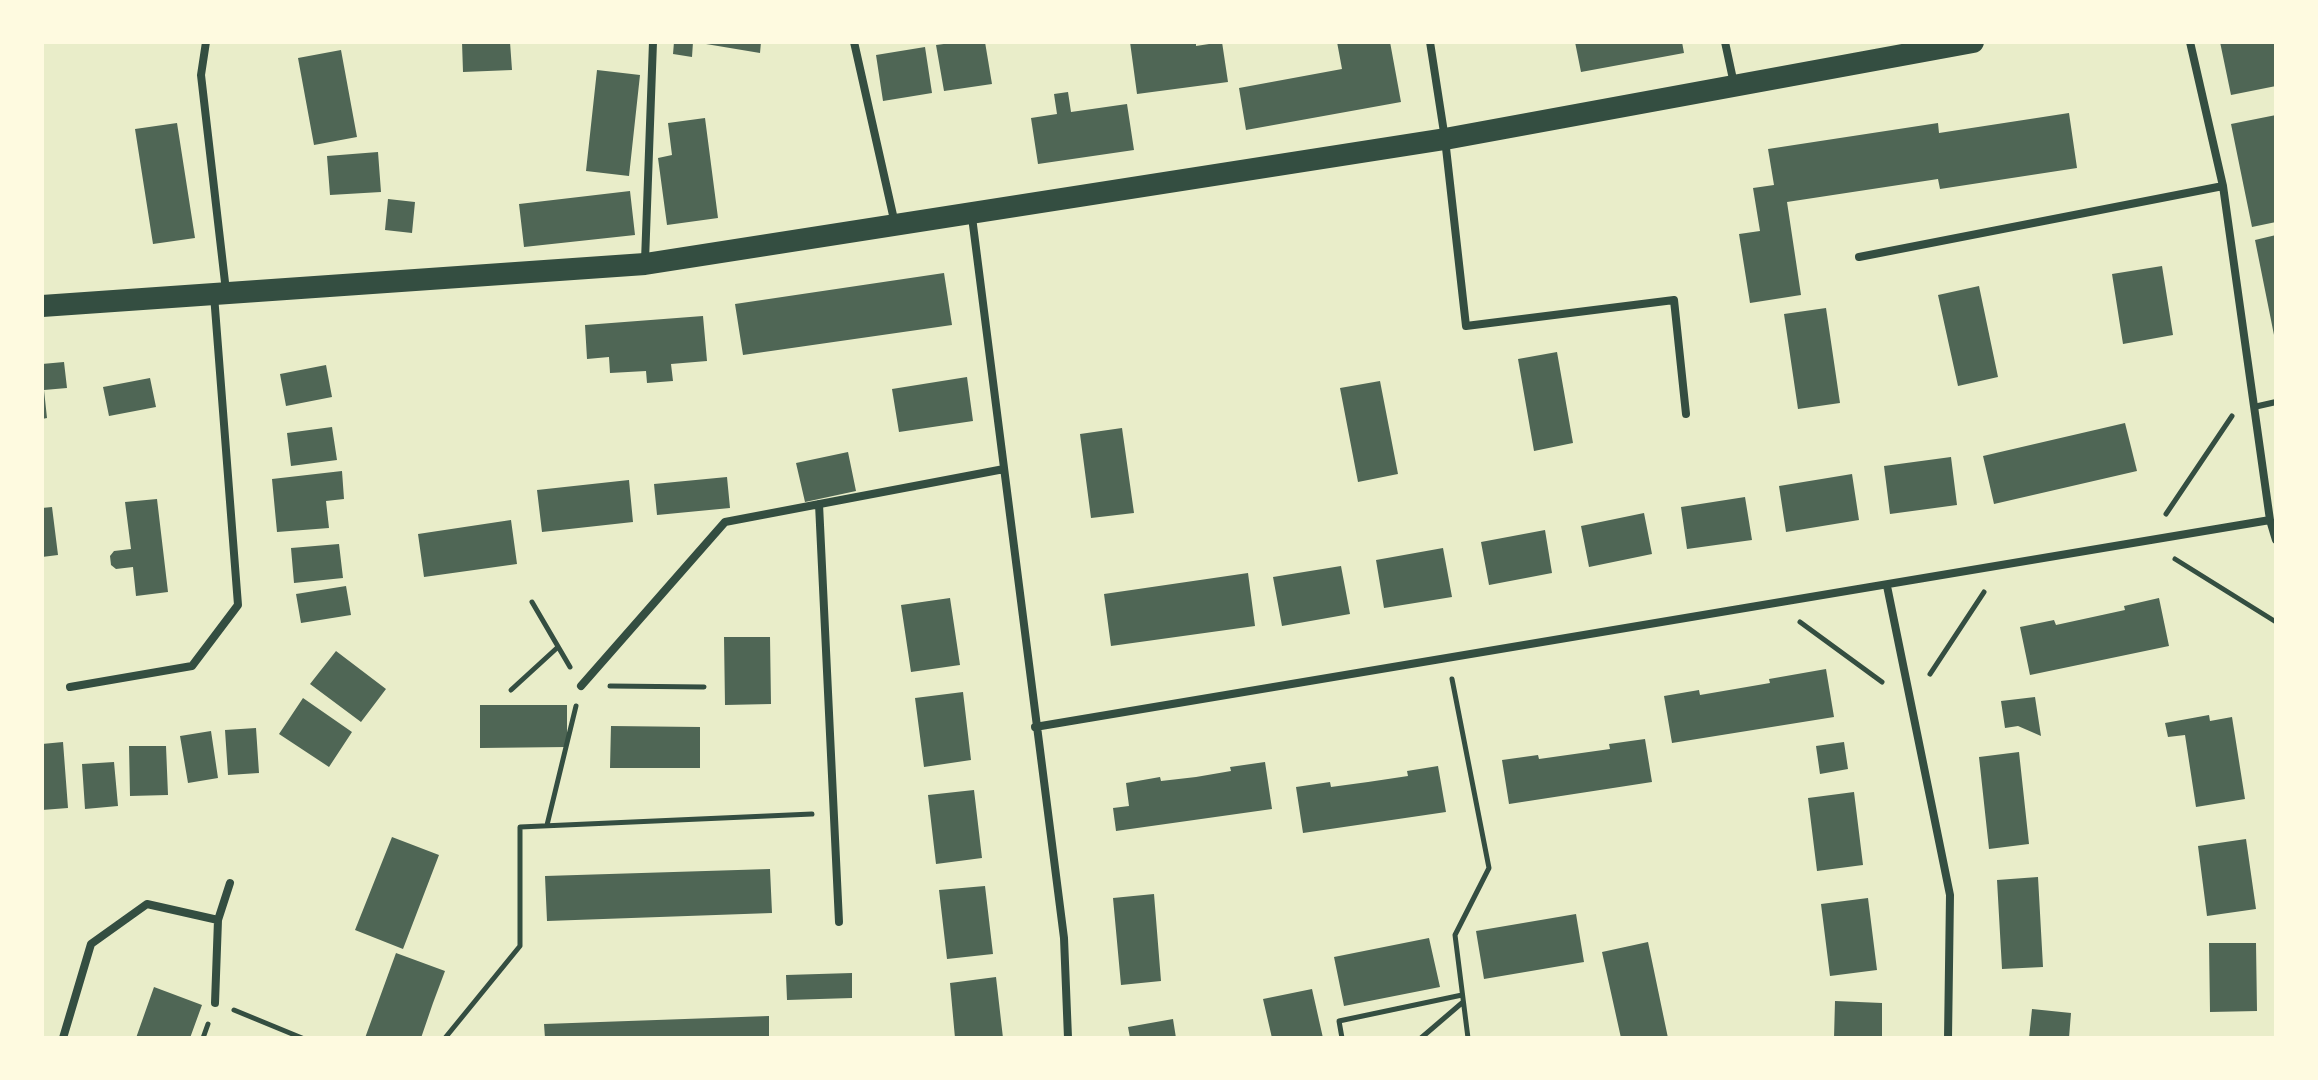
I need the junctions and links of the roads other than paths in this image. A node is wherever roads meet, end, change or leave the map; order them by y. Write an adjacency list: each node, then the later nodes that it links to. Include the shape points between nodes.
1 (206, 42): 15 (street, via 201,75)
2 (653, 42): 14 (street)
3 (854, 42): 12 (street)
4 (1430, 42): 9 (street)
5 (1725, 42): 8 (street)
6 (1973, 42): 8 (highway)
7 (2190, 42): 10 (street)
8 (1734, 85): 9 (highway)
9 (1445, 139): 11 (highway); 19 (street, via 1466,326 1674,300)
10 (2223, 186): 13 (street); 18 (street)
11 (971, 212): 12 (highway); 20 (street)
12 (895, 225): 14 (highway)
13 (1859, 257)
14 (645, 264): 15 (highway)
15 (220, 293): 16 (highway); 26 (street, via 238,605 192,666)
16 (42, 306)
17 (2276, 402): 18 (lane)
18 (2254, 407): 22 (street)
19 (1686, 414)
20 (1004, 469): 21 (street); 27 (street)
21 (819, 504): 25 (street, via 725,522); 30 (street)
22 (2270, 520): 23 (street); 24 (street)
23 (2276, 540)
24 (1887, 586): 27 (street); 34 (street, via 1950,895)
25 (581, 686)
26 (70, 687)
27 (1035, 727): 33 (street, via 1064,938)
28 (230, 883): 29 (street)
29 (218, 920): 31 (street); 32 (street, via 147,904 91,944)
30 (839, 922)
31 (215, 1003)
32 (63, 1038)
33 (1068, 1038)
34 (1948, 1038)

